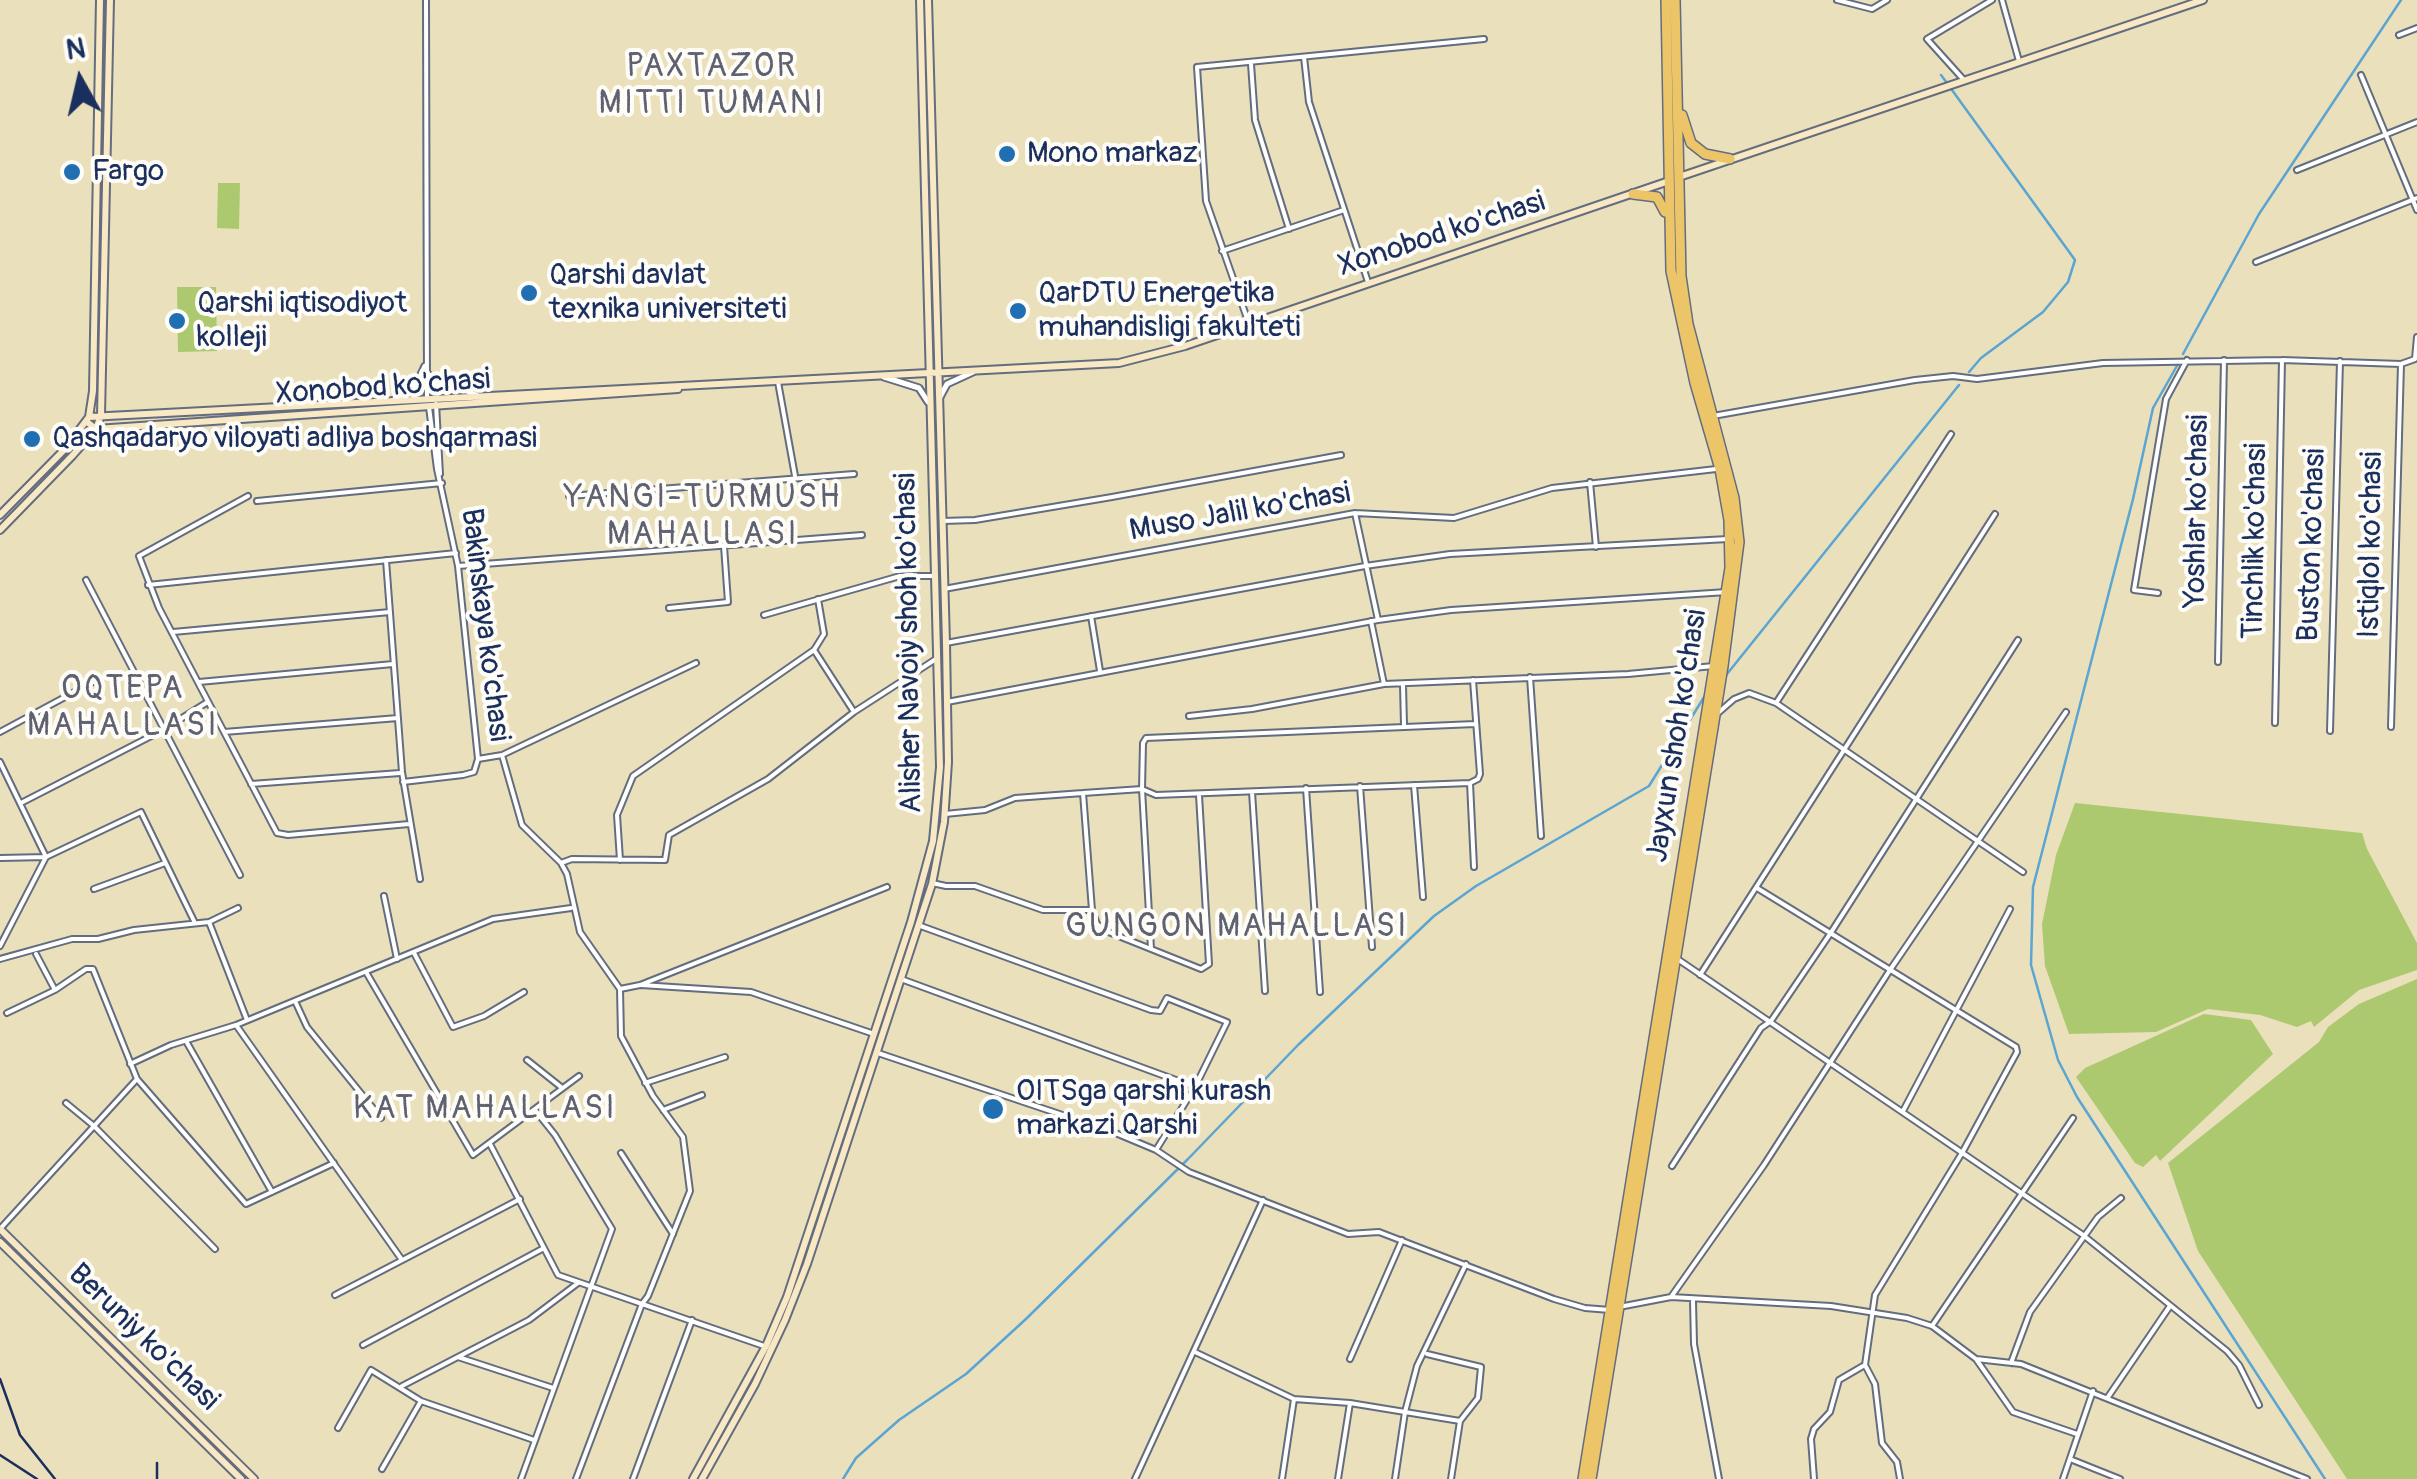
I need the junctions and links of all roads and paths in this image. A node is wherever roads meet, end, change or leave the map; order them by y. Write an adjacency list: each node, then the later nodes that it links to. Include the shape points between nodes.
1 (100, 0): 54 (main road)
2 (110, 0): 52 (main road)
3 (426, 0): 42 (street, Bakinskaya ko'chasi)
4 (1666, 0): 25 (highway, Jayxun shoh ko'chasi)
5 (1676, 0): 20 (highway, Jayxun shoh ko'chasi)
6 (1836, 0): 7 (street, via 1872,9)
7 (1886, 0)
8 (1992, 0): 19 (street, via 1927,39)
9 (2002, 0): 16 (street)
10 (2203, 0): 16 (main road, Xonobod ko'chasi)
11 (924, 3): 44 (main road, Alisher Navoiy shoh ko'chasi)
12 (2417, 28): 13 (street)
13 (2398, 36)
14 (1484, 39): 15 (street)
15 (1304, 56): 17 (street); 28 (street, via 1309,102)
16 (2019, 61): 19 (main road, Xonobod ko'chasi)
17 (1251, 64): 30 (street, via 1254,120); 32 (street, via 1196,67 1206,201)
18 (2361, 75): 22 (street)
19 (1963, 79): 23 (main road, Xonobod ko'chasi)
20 (1678, 103): 23 (highway, via 1692,143 1705,154); 25 (highway, Jayxun shoh ko'chasi)
21 (2417, 122): 22 (street)
22 (2386, 134): 24 (street); 27 (street)
23 (1730, 158): 25 (main road, Xonobod ko'chasi)
24 (2297, 170)
25 (1674, 179): 26 (main road, Xonobod ko'chasi); 31 (highway, Jayxun shoh ko'chasi); 53 (highway, Jayxun shoh ko'chasi, via 1688,324)
26 (1633, 194): 31 (highway, via 1663,204); 34 (main road, Xonobod ko'chasi)
27 (2415, 199): 29 (street); 33 (street)
28 (1344, 210): 30 (street); 34 (street)
29 (2417, 210)
30 (1289, 229): 32 (street)
31 (1670, 240): 58 (highway, Jayxun shoh ko'chasi, via 1680,325)
32 (1222, 252): 35 (street)
33 (2256, 262)
34 (1368, 282): 35 (main road, Xonobod ko'chasi)
35 (1249, 324): 43 (main road, Xonobod ko'chasi, via 1119,363)
36 (2417, 336): 41 (street, via 2416,359)
37 (2187, 360): 38 (street); 53 (street, via 1915,380); 85 (street, via 2166,400 2134,590)
38 (2224, 360): 39 (street); 99 (street, Yoshlar ko'chasi)
39 (2282, 360): 40 (street); 119 (street, Tinchlik ko'chasi)
40 (2340, 361): 41 (street); 123 (street, Buston ko'chasi)
41 (2401, 364): 121 (street, Istiqlol ko'chasi)
42 (426, 368): 48 (street, via 438,388); 49 (street, via 415,386); 50 (street, Bakinskaya ko'chasi)
43 (978, 370): 44 (main road, Xonobod ko'chasi); 51 (street, via 947,384)
44 (932, 373): 45 (main road, Xonobod ko'chasi); 51 (main road, Alisher Navoiy shoh ko'chasi)
45 (882, 376): 46 (main road, Xonobod ko'chasi); 51 (street, via 919,388)
46 (778, 382): 47 (main road, Xonobod ko'chasi); 60 (street)
47 (684, 388): 48 (main road, Xonobod ko'chasi); 50 (main road, Xonobod ko'chasi)
48 (481, 397): 50 (main road, Xonobod ko'chasi)
49 (388, 402): 50 (main road, Xonobod ko'chasi); 52 (main road, Xonobod ko'chasi)
50 (432, 403): 55 (main road, Xonobod ko'chasi); 62 (street, Bakinskaya ko'chasi)
51 (934, 405): 70 (main road, Alisher Navoiy shoh ko'chasi); 80 (main road, Alisher Navoiy shoh ko'chasi)
52 (101, 416): 54 (main road, Xonobod ko'chasi); 55 (main road)
53 (1711, 416): 102 (highway, Jayxun shoh ko'chasi, via 1734,498 1738,542)
54 (88, 420): 55 (main road); 67 (main road)
55 (96, 429): 69 (main road)
56 (1951, 434): 112 (street)
57 (1341, 455): 70 (street)
58 (1720, 468): 61 (street, Muso Jalil ko'chasi); 73 (highway, Jayxun shoh ko'chasi)
59 (854, 474): 60 (street)
60 (795, 478): 64 (street)
61 (1590, 482): 66 (street, Muso Jalil ko'chasi, via 1535,491 1454,518); 75 (street)
62 (442, 484): 65 (street); 76 (street, Bakinskaya ko'chasi)
63 (248, 496): 82 (street, via 139,556)
64 (569, 496)
65 (257, 501)
66 (1355, 513): 79 (street); 83 (street, Muso Jalil ko'chasi)
67 (1, 514): 69 (main road)
68 (1995, 514): 126 (street)
69 (10, 519): 71 (main road)
70 (942, 521): 83 (main road, Alisher Navoiy shoh ko'chasi)
71 (0, 530)
72 (862, 534): 74 (street)
73 (1731, 539): 75 (street); 84 (highway, Jayxun shoh ko'chasi)
74 (724, 546): 78 (street); 87 (street, via 728,602)
75 (1596, 548): 79 (street, via 1450,554)
76 (456, 553): 77 (street); 78 (street, Bakinskaya ko'chasi)
77 (386, 560): 82 (street); 88 (street)
78 (458, 566): 128 (street, Bakinskaya ko'chasi)
79 (1365, 566): 90 (street); 91 (street)
80 (934, 576): 86 (street, via 900,576); 92 (main road, Alisher Navoiy shoh ko'chasi)
81 (86, 580): 122 (street)
82 (148, 585): 94 (street)
83 (944, 589): 93 (main road, Alisher Navoiy shoh ko'chasi)
84 (1726, 592): 91 (street); 102 (highway, Jayxun shoh ko'chasi)
85 (2158, 594)
86 (818, 599): 89 (street); 97 (street, via 824,634)
87 (669, 608)
88 (390, 612): 94 (street); 101 (street)
89 (764, 615)
90 (1091, 616): 96 (street); 103 (street)
91 (1374, 620): 103 (street); 108 (street)
92 (936, 629): 93 (street); 98 (main road, Alisher Navoiy shoh ko'chasi)
93 (946, 629): 96 (main road, Alisher Navoiy shoh ko'chasi)
94 (172, 632): 107 (street)
95 (2018, 640): 141 (street)
96 (946, 643): 111 (main road, Alisher Navoiy shoh ko'chasi)
97 (814, 650): 113 (street); 149 (street, via 633,776 617,816)
98 (936, 659): 113 (street); 194 (main road, Alisher Navoiy shoh ko'chasi, via 940,767 933,841)
99 (2218, 662)
100 (696, 663): 127 (street, Bakinskaya ko'chasi)
101 (394, 664): 107 (street); 117 (street)
102 (1718, 666): 104 (street); 116 (highway, Jayxun shoh ko'chasi); 241 (highway, Jayxun shoh ko'chasi)
103 (1100, 672): 111 (street)
104 (1530, 678): 105 (street); 145 (street)
105 (1473, 680): 109 (street); 118 (street)
106 (93, 682): 124 (street)
107 (198, 682): 110 (street)
108 (1384, 684): 109 (street); 115 (street)
109 (1403, 685): 120 (street)
110 (208, 702): 122 (street); 125 (street)
111 (946, 702): 143 (main road, Alisher Navoiy shoh ko'chasi)
112 (1776, 704): 116 (street, via 1748,693); 126 (street)
113 (854, 712): 149 (street, via 768,779 669,835 665,860)
114 (2066, 712): 146 (street)
115 (1190, 716)
116 (1714, 716): 175 (highway, Jayxun shoh ko'chasi)
117 (398, 718): 125 (street); 130 (street)
118 (1475, 724): 120 (street); 132 (street, via 1480,774)
119 (2275, 724)
120 (1404, 727): 137 (street, via 1146,738)
121 (2390, 728)
122 (163, 730): 142 (street); 154 (street)
123 (2330, 731)
124 (0, 732)
125 (224, 732): 133 (street)
126 (1844, 751): 141 (street); 158 (street)
127 (502, 755): 128 (street, Bakinskaya ko'chasi); 151 (street, via 522,825)
128 (478, 759): 131 (street, via 474,772 464,776)
129 (0, 762): 142 (street)
130 (402, 772): 131 (street); 133 (street)
131 (403, 782): 144 (street)
132 (1470, 783): 134 (street); 152 (street)
133 (250, 784): 144 (street, via 277,833)
134 (1414, 785): 135 (street); 161 (street)
135 (1360, 786): 136 (street); 171 (street)
136 (1306, 788): 138 (street); 187 (street)
137 (1142, 790): 139 (street); 140 (street); 172 (street)
138 (1252, 792): 140 (street); 185 (street)
139 (1083, 793): 143 (street, via 1015,798 985,810); 165 (street)
140 (1199, 794): 172 (street, via 1208,964 1201,970)
141 (1917, 798): 146 (street); 169 (street)
142 (21, 803): 147 (street)
143 (945, 814): 156 (main road, Alisher Navoiy shoh ko'chasi)
144 (409, 824): 155 (street)
145 (1542, 836)
146 (1980, 840): 153 (street); 178 (street)
147 (46, 857): 148 (street); 150 (street, via 138,812); 170 (street)
148 (0, 858)
149 (620, 860): 151 (street)
150 (165, 863): 159 (street); 166 (street)
151 (561, 863): 163 (street)
152 (1474, 867)
153 (2023, 872)
154 (240, 874)
155 (420, 879)
156 (932, 883): 165 (street, via 974,886 1043,910); 168 (main road, Alisher Navoiy shoh ko'chasi)
157 (887, 886): 182 (street)
158 (1757, 888): 169 (street); 180 (street)
159 (94, 889)
160 (384, 896): 176 (street)
161 (1423, 897)
162 (238, 908): 167 (street)
163 (572, 908): 174 (street, via 493,919); 183 (street, via 580,932)
164 (2010, 909): 189 (street)
165 (1092, 910): 172 (street, via 1106,932)
166 (194, 922): 167 (street); 173 (street, via 72,939)
167 (209, 922): 191 (street)
168 (918, 925): 181 (main road, Alisher Navoiy shoh ko'chasi); 204 (street, via 1150,1010 1160,1011 1166,998 1228,1022)
169 (1830, 934): 178 (street); 192 (street)
170 (0, 946)
171 (1372, 947)
172 (1151, 949)
173 (36, 952): 177 (street); 184 (street)
174 (414, 953): 176 (street); 186 (street, via 453,1028)
175 (1676, 958): 180 (street); 241 (highway, Jayxun shoh ko'chasi)
176 (397, 959): 179 (street)
177 (0, 960)
178 (1890, 970): 189 (street); 200 (street)
179 (366, 972): 188 (street); 214 (street, via 473,1155)
180 (1700, 974): 192 (street)
181 (901, 979): 194 (main road, Alisher Navoiy shoh ko'chasi); 204 (street)
182 (640, 985): 183 (street); 194 (street, via 751,992)
183 (620, 989): 203 (street, via 621,1036)
184 (54, 990): 190 (street); 199 (street, via 93,969)
185 (1265, 991)
186 (524, 992)
187 (1320, 992)
188 (295, 1001): 191 (street); 211 (street, via 307,1027)
189 (1954, 1010): 210 (street); 217 (street, via 2016,1046)
190 (7, 1013)
191 (248, 1020): 193 (street)
192 (1771, 1021): 200 (street); 219 (street)
193 (236, 1026): 195 (street); 218 (street)
194 (877, 1036): 196 (main road, Alisher Navoiy shoh ko'chasi)
195 (186, 1041): 199 (street); 220 (street)
196 (872, 1051): 215 (street); 246 (main road, Alisher Navoiy shoh ko'chasi); 276 (main road, Alisher Navoiy shoh ko'chasi, via 785,1320)
197 (725, 1057): 203 (street)
198 (527, 1060): 205 (street)
199 (130, 1064): 202 (street)
200 (1831, 1064): 210 (street); 237 (street)
201 (579, 1076): 205 (street)
202 (137, 1078): 213 (street); 220 (street, via 246,1204)
203 (645, 1082): 209 (street)
204 (1195, 1087): 215 (street)
205 (561, 1088): 208 (street)
206 (702, 1094): 209 (street)
207 (66, 1102): 213 (street)
208 (535, 1110): 214 (street); 235 (street, via 611,1224)
209 (663, 1110): 226 (street, via 683,1137 690,1191)
210 (1903, 1111): 217 (street)
211 (381, 1118)
212 (2073, 1118): 221 (street)
213 (94, 1126): 225 (street); 231 (street)
214 (490, 1144): 223 (street)
215 (1156, 1150): 224 (street, via 1188,1172)
216 (621, 1153): 226 (street)
217 (1962, 1153): 221 (street); 242 (street, via 1875,1295)
218 (334, 1162): 220 (street); 232 (street)
219 (1672, 1166)
220 (272, 1192)
221 (2022, 1196): 227 (street); 244 (street)
222 (2121, 1198): 227 (street)
223 (520, 1199): 230 (street); 232 (street)
224 (1263, 1200): 228 (street, via 1348,1234 1378,1232); 247 (street)
225 (0, 1229): 256 (main road, Beruniy ko'chasi)
226 (673, 1234): 239 (street)
227 (2083, 1235): 240 (street); 252 (street, via 2030,1312)
228 (1402, 1240): 233 (street); 250 (street)
229 (0, 1242): 256 (main road, Beruniy ko'chasi)
230 (544, 1248): 234 (street, via 558,1275); 245 (street)
231 (215, 1250)
232 (402, 1260): 236 (street)
233 (1466, 1264): 241 (street, via 1554,1299); 248 (street)
234 (578, 1283): 235 (street); 249 (street, via 529,1320)
235 (590, 1288): 239 (street); 255 (street)
236 (334, 1295)
237 (1671, 1297): 238 (street); 241 (street)
238 (1693, 1300): 242 (street); 284 (street, via 1694,1344)
239 (642, 1304): 243 (street); 273 (street)
240 (2171, 1305): 258 (street); 262 (street, via 2228,1351)
241 (1615, 1309): 282 (highway, Jayxun shoh ko'chasi); 283 (highway, Jayxun shoh ko'chasi)
242 (1870, 1314): 244 (street); 253 (street)
243 (692, 1319): 246 (street); 274 (street)
244 (1932, 1326): 251 (street)
245 (363, 1344)
246 (766, 1346): 275 (main road, Alisher Navoiy shoh ko'chasi)
247 (1195, 1352): 259 (street); 277 (street)
248 (1426, 1354): 263 (street); 264 (street, via 1481,1367 1478,1398)
249 (458, 1358): 254 (street); 255 (street)
250 (1350, 1358)
251 (1976, 1359): 252 (street); 266 (street, via 2013,1412)
252 (2011, 1363): 257 (street)
253 (1865, 1365): 285 (street, via 1839,1380 1830,1412 1814,1429); 286 (street, via 1875,1384 1882,1444 1897,1462)
254 (399, 1388): 260 (street); 265 (street, via 371,1370)
255 (552, 1388): 267 (street)
256 (160, 1391): 270 (main road, Beruniy ko'chasi); 271 (main road, Beruniy ko'chasi)
257 (2093, 1391): 258 (street); 266 (street)
258 (2108, 1397): 289 (street)
259 (1294, 1399): 261 (street); 278 (street)
260 (421, 1400): 267 (street); 269 (street)
261 (1350, 1404): 263 (street); 279 (street)
262 (2259, 1404)
263 (1405, 1412): 264 (street); 280 (street)
264 (1460, 1421): 281 (street)
265 (338, 1428)
266 (2077, 1434): 268 (street)
267 (534, 1440): 272 (street)
268 (2070, 1459): 287 (street); 288 (street)
269 (382, 1468)
270 (241, 1479)
271 (254, 1479)
272 (522, 1479)
273 (576, 1479)
274 (633, 1479)
275 (693, 1479)
276 (702, 1479)
277 (1135, 1479)
278 (1282, 1479)
279 (1338, 1479)
280 (1395, 1479)
281 (1451, 1479)
282 (1583, 1479)
283 (1591, 1479)
284 (1719, 1479)
285 (1814, 1479)
286 (1900, 1479)
287 (2064, 1479)
288 (2120, 1479)
289 (2307, 1479)

